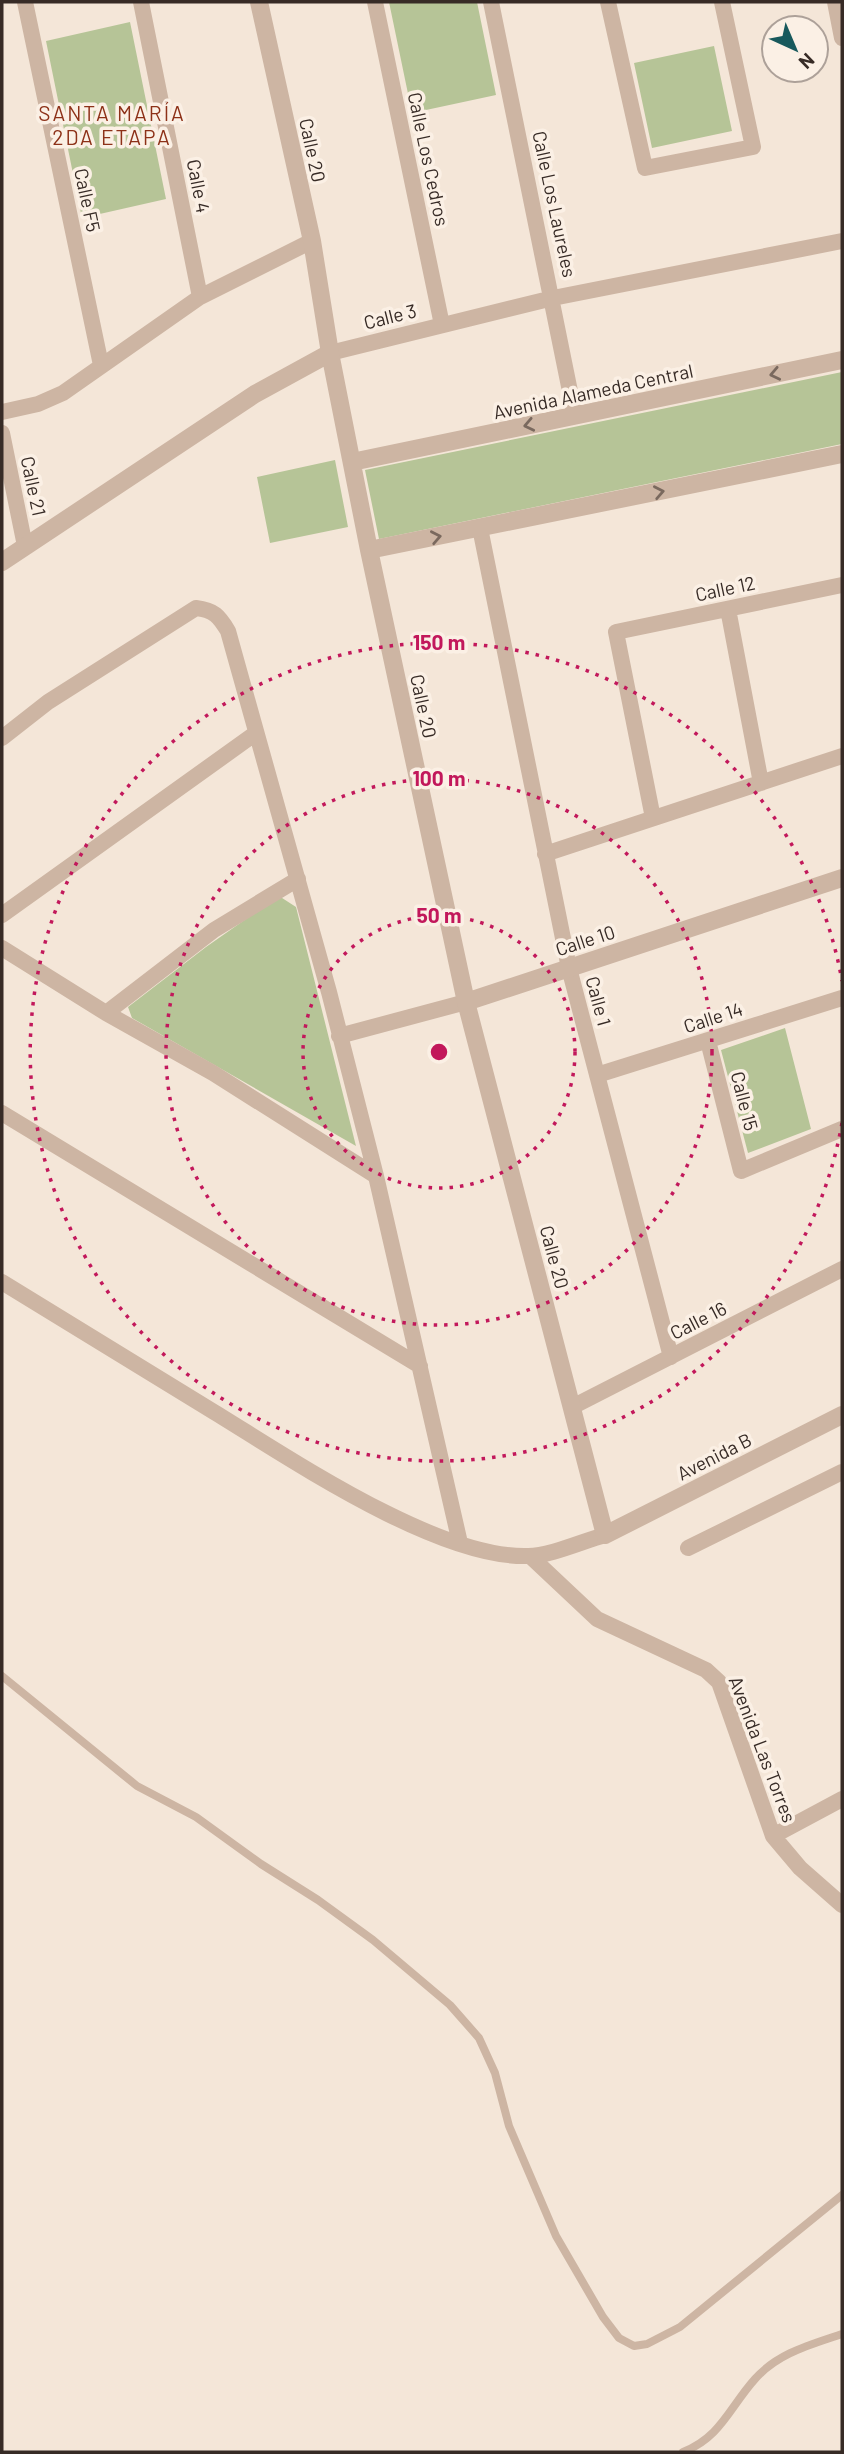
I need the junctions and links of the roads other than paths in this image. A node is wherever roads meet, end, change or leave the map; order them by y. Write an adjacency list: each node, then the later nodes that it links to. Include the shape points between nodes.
1 (24, 2): 17 (street, Calle F5)
2 (141, 2): 12 (street, Calle 4)
3 (259, 2): 10 (street, Calle 20)
4 (375, 2): 14 (street, Calle Los Cedros)
5 (491, 2): 13 (street, Calle Los Laureles)
6 (608, 2): 7 (street, via 645,168 753,147)
7 (722, 2)
8 (835, 2): 9 (street)
9 (842, 38)
10 (312, 241): 12 (street); 15 (street, Calle 20)
11 (842, 241): 13 (street, Calle 3)
12 (200, 297): 17 (street)
13 (553, 298): 14 (street, Calle 3); 19 (street, Calle Los Laureles)
14 (442, 325): 15 (street, Calle 3)
15 (330, 353): 22 (street, Calle 20); 24 (street, Calle 3, via 255,394)
16 (842, 360): 19 (street, Avenida Alameda Central, one-way to 19)
17 (101, 365): 18 (street, via 63,393)
18 (2, 412)
19 (575, 416): 22 (street, Avenida Alameda Central, one-way to 22)
20 (2, 433): 24 (street, Calle 21)
21 (842, 454): 23 (street, one-way to 21)
22 (352, 462): 25 (street, Calle 20)
23 (480, 528): 25 (street, one-way to 23); 34 (street, Calle 1)
24 (25, 546): 26 (street, Calle 3)
25 (369, 550): 41 (street, Calle 20)
26 (2, 562)
27 (841, 591): 28 (street, Calle 12)
28 (728, 609): 32 (street); 33 (street, Calle 12, via 616,632)
29 (256, 733): 30 (street, via 228,631 218,615 196,608 48,702); 36 (street); 37 (street)
30 (2, 738)
31 (842, 756): 32 (street)
32 (761, 783): 33 (street)
33 (653, 818): 34 (street)
34 (545, 854): 39 (street, Calle 1)
35 (842, 877): 39 (street, Calle 10)
36 (298, 879): 42 (street, via 214,930); 43 (street)
37 (2, 915)
38 (4, 953): 42 (street)
39 (569, 968): 41 (street, Calle 10); 45 (street, Calle 1)
40 (842, 998): 44 (street, Calle 14)
41 (466, 1002): 43 (street, Calle 10); 53 (street, Calle 20)
42 (106, 1013): 48 (street, via 213,1073)
43 (339, 1036): 48 (street)
44 (708, 1041): 45 (street, Calle 14); 47 (street, Calle 15, via 741,1171)
45 (597, 1075): 51 (street, Calle 1)
46 (2, 1113): 52 (street)
47 (842, 1129)
48 (376, 1176): 52 (street)
49 (842, 1269): 51 (street, Calle 16)
50 (2, 1282): 57 (street, via 373,1506)
51 (671, 1357): 53 (street, Calle 16)
52 (420, 1366): 57 (street)
53 (572, 1407): 56 (street, Calle 20)
54 (842, 1415): 56 (street, Avenida B)
55 (842, 1472): 58 (street)
56 (605, 1535): 59 (street)
57 (460, 1543): 59 (street)
58 (688, 1548)
59 (530, 1556): 62 (street, Avenida Las Torres, via 590,1614 706,1670 719,1682)
60 (2, 1675): 64 (lane, via 137,1786 197,1817 318,1900 450,2005 480,2038 509,2126 556,2236 620,2338 634,2346 647,2344 680,2328)
61 (842, 1799): 62 (street)
62 (773, 1836): 63 (street, Avenida Las Torres, via 800,1868)
63 (842, 1905)
64 (842, 2195)
65 (842, 2334): 66 (lane, via 786,2354 756,2378 708,2440)
66 (683, 2452)

